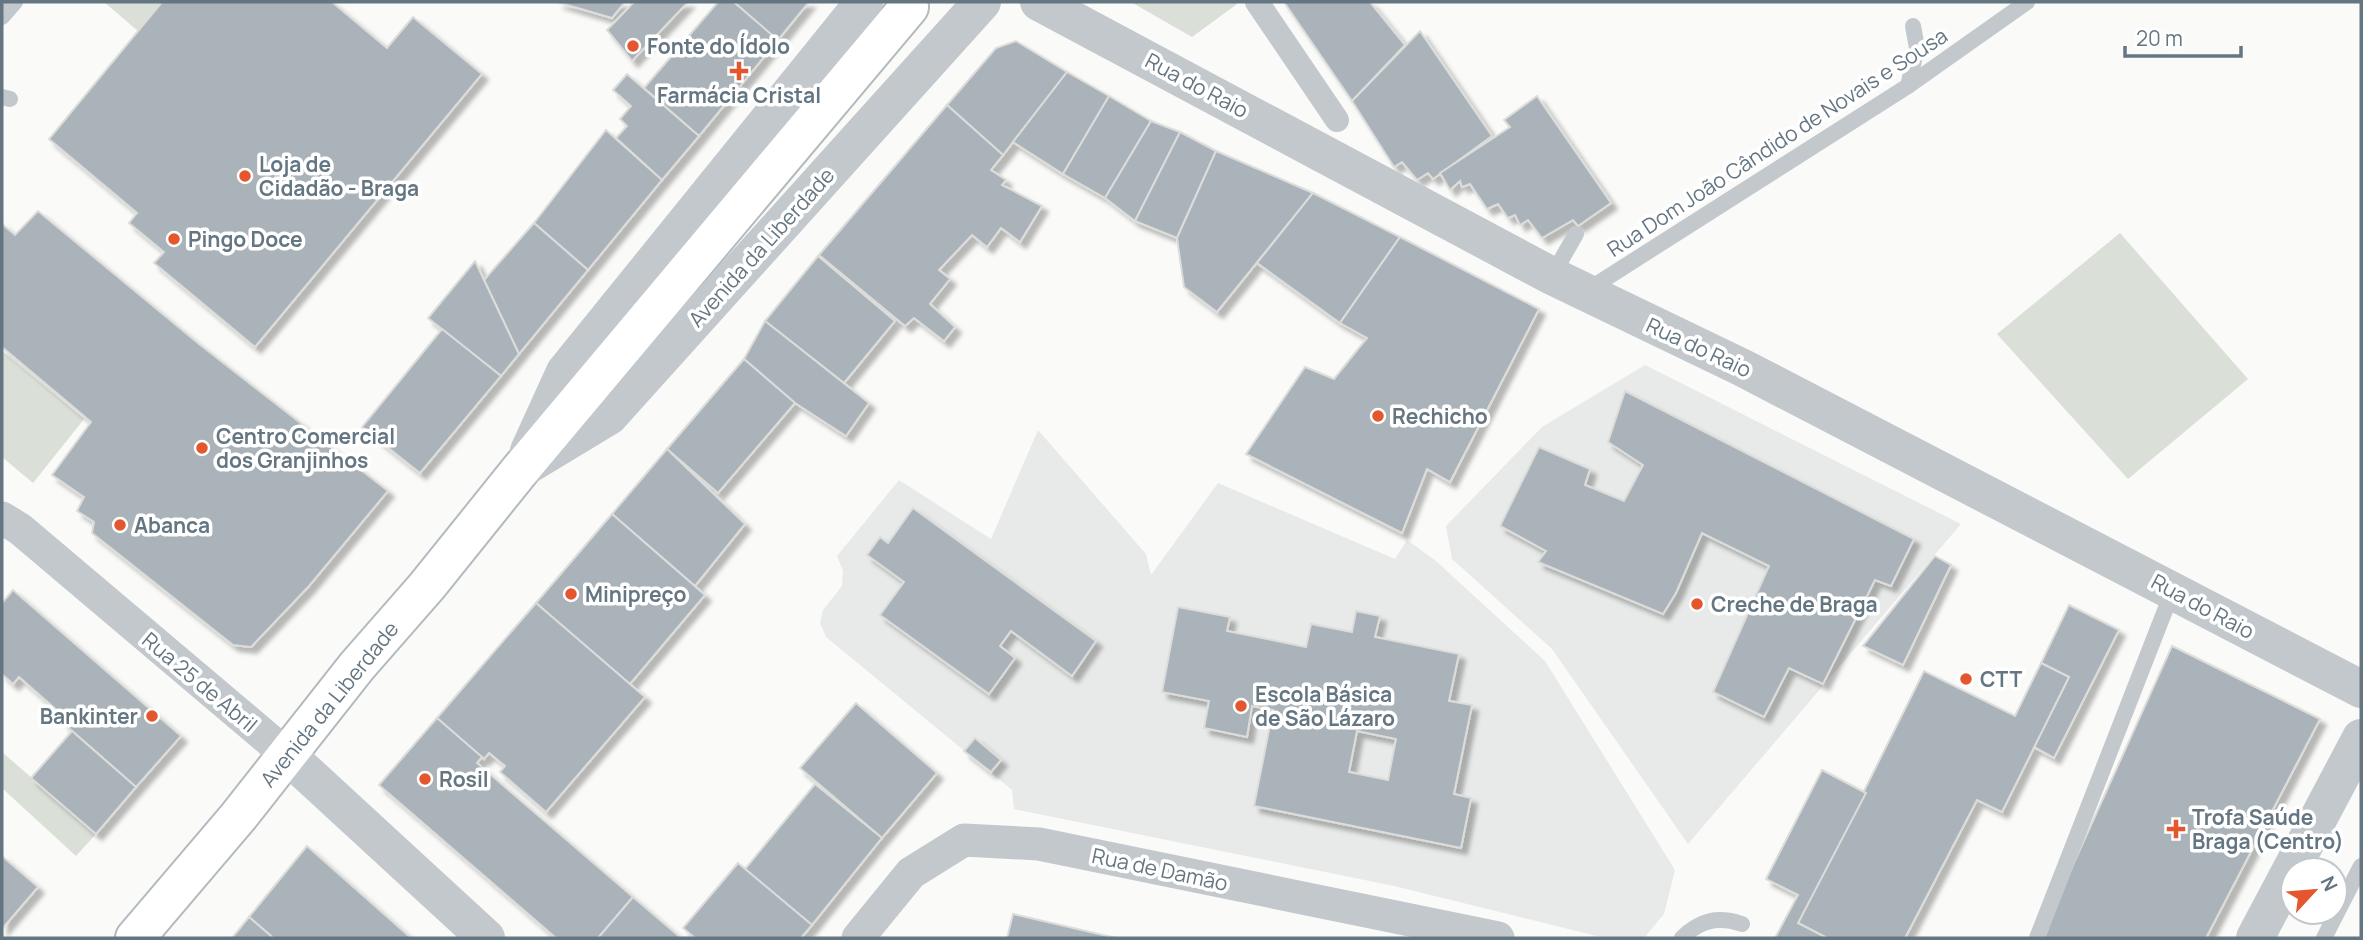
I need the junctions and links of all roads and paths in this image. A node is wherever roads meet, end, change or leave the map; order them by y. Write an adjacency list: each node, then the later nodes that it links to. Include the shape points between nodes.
1 (15, 2): 8 (lane)
2 (864, 2): 14 (street, Avenida da Liberdade, via 565,372)
3 (982, 2): 14 (street, Avenida da Liberdade, via 609,416)
4 (1039, 2): 13 (street, Rua do Raio)
5 (1257, 2): 11 (street)
6 (2027, 2): 10 (lane, Rua Dom João Cândido de Novais e Sousa)
7 (909, 7): 14 (main road, Avenida da Liberdade)
8 (2, 17)
9 (1913, 26): 10 (lane, via 1917,48)
10 (1908, 86): 13 (lane, Rua Dom João Cândido de Novais e Sousa)
11 (1337, 120)
12 (1576, 234): 13 (lane)
13 (1568, 284): 16 (street, Rua do Raio, via 1743,368)
14 (522, 469): 19 (main road, Avenida da Liberdade)
15 (2, 517): 19 (street, Rua 25 de Abril)
16 (2173, 590): 17 (street, Rua do Raio); 27 (lane)
17 (2361, 689)
18 (2361, 738): 28 (street)
19 (286, 754): 22 (main road, Avenida da Liberdade); 23 (street, Rua 25 de Abril)
20 (2361, 866): 29 (lane)
21 (1741, 924): 26 (lane, via 1724,918 1703,922)
22 (135, 938)
23 (486, 938)
24 (858, 938): 25 (street, Rua de Damão, via 912,873 964,841 1039,844)
25 (1498, 938)
26 (1682, 938)
27 (2037, 938)
28 (2255, 938)
29 (2324, 938)

